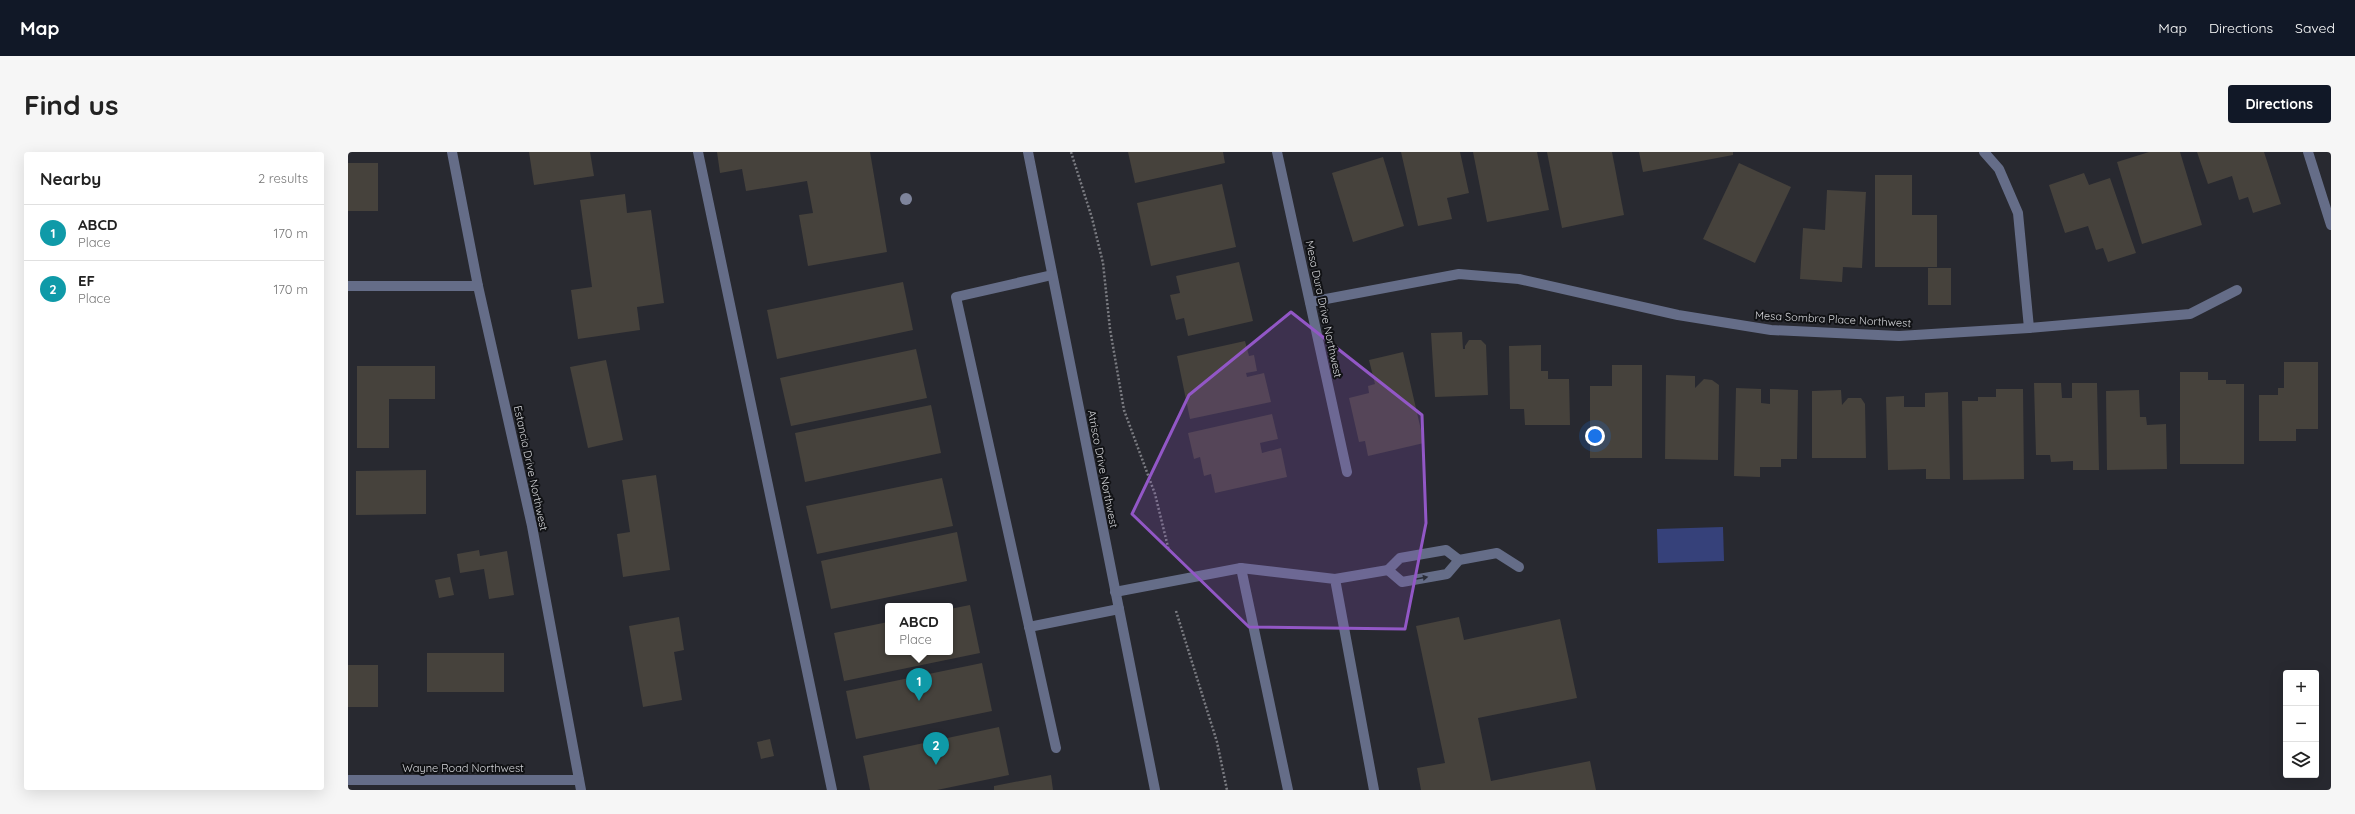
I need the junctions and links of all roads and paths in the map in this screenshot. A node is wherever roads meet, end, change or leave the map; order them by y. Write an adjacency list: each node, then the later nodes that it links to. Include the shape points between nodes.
1 (452, 152): 11 (street, Estancia Drive Northwest)
2 (698, 152): 30 (street)
3 (1028, 152): 9 (street, Atrisco Drive Northwest)
4 (1071, 152): 16 (path, via 1103,263 1110,329 1124,410 1155,494)
5 (1277, 152): 13 (street, Mesa Dura Drive Northwest)
6 (1984, 152): 14 (street, via 2000,169 2018,213)
7 (2308, 152): 8 (street)
8 (2331, 225)
9 (1052, 275): 22 (street, Atrisco Drive Northwest); 25 (street, via 956,297)
10 (348, 286): 11 (street)
11 (478, 286): 28 (street, Estancia Drive Northwest, via 532,526)
12 (2237, 290): 14 (street, Mesa Sombra Place Northwest, via 2190,314)
13 (1310, 302): 14 (street, Mesa Sombra Place Northwest, via 1459,274 1519,279 1678,315 1771,330 1900,336); 15 (street, Mesa Dura Drive Northwest)
14 (2029, 328)
15 (1347, 472)
16 (1169, 551)
17 (1459, 560): 18 (street, via 1496,553); 20 (street, via 1446,550 1400,558); 20 (street, one-way to 17, via 1402,582 1446,574)
18 (1519, 567)
19 (1241, 568): 21 (street); 22 (street); 33 (street)
20 (1388, 570): 21 (street)
21 (1335, 579): 34 (street)
22 (1115, 592): 23 (street, Atrisco Drive Northwest)
23 (1119, 609): 25 (street); 31 (street, Atrisco Drive Northwest)
24 (1176, 611): 32 (path, via 1217,742)
25 (1029, 627): 26 (street)
26 (1056, 748)
27 (348, 780): 28 (street, Wayne Road Northwest)
28 (579, 780): 29 (street, Estancia Drive Northwest)
29 (581, 790)
30 (832, 790)
31 (1155, 790)
32 (1227, 790)
33 (1288, 790)
34 (1374, 790)

